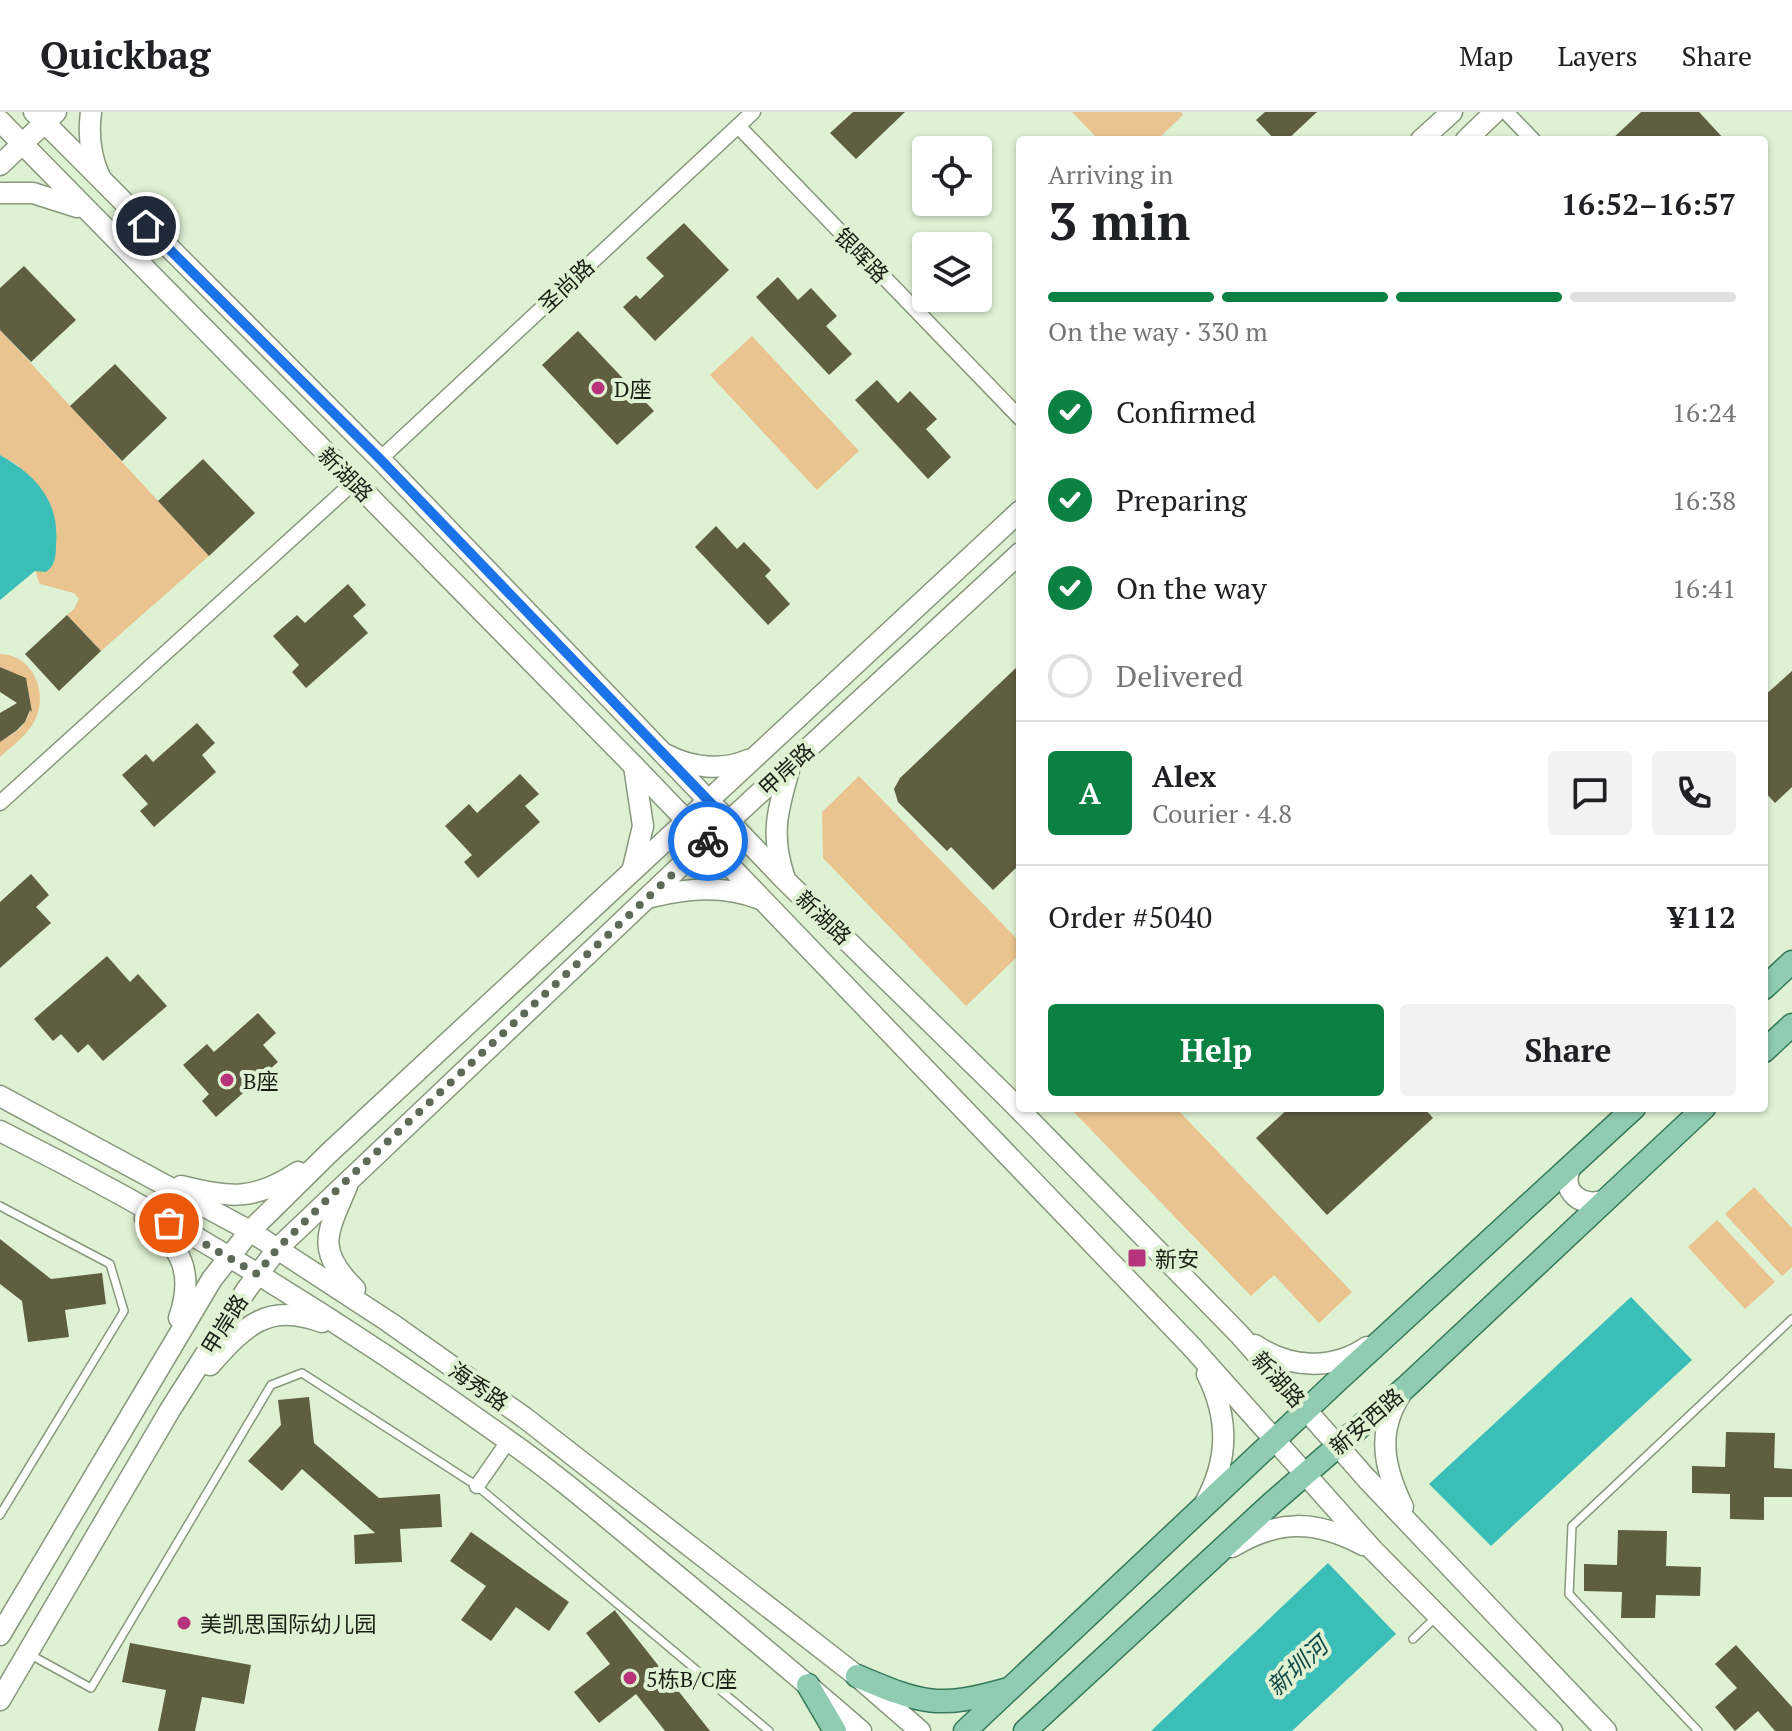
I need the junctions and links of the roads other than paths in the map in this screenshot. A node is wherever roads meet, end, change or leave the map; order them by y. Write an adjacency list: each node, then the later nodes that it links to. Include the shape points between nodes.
1 (91, 112): 14 (main road, via 89,141)
2 (753, 112): 8 (street, 圣尚路)
3 (1452, 112): 9 (main road)
4 (1495, 112): 10 (main road)
5 (1506, 112): 11 (street)
6 (45, 116): 12 (main road); 14 (main road, 新湖路)
7 (4, 120): 12 (main road, 新湖路)
8 (738, 126): 19 (street, 银晖路); 20 (street, 圣尚路)
9 (1425, 136)
10 (1470, 136)
11 (1529, 136)
12 (23, 145): 13 (main road); 16 (main road, 新湖路)
13 (0, 165)
14 (104, 184): 17 (main road, 新湖路)
15 (0, 193): 16 (main road, via 49,196)
16 (92, 216): 18 (main road, 新湖路)
17 (230, 309): 18 (main road, via 206,309); 20 (main road, 新湖路)
18 (206, 332): 21 (main road, 新湖路)
19 (1016, 414)
20 (380, 459): 24 (main road, 新湖路)
21 (354, 482): 25 (main road, 新湖路); 31 (street)
22 (1016, 515): 27 (main road, 甲岸路)
23 (1016, 557): 28 (main road, 甲岸路)
24 (556, 643): 25 (main road, via 556,665 542,668); 26 (main road, 新湖路)
25 (533, 663): 29 (main road, 新湖路)
26 (658, 749): 27 (main road, via 712,767 730,766); 30 (main road, 新湖路)
27 (761, 751): 30 (main road, 甲岸路)
28 (791, 764): 33 (main road, 甲岸路); 36 (main road, via 775,829)
29 (634, 766): 32 (main road, 新湖路); 35 (main road, via 643,826)
30 (707, 800): 32 (main road, 甲岸路); 33 (main road, 新湖路)
31 (0, 803)
32 (686, 820): 34 (main road, 新湖路); 35 (main road, 甲岸路)
33 (729, 822): 34 (main road, 甲岸路); 36 (main road, 新湖路)
34 (707, 842): 37 (main road, 甲岸路); 38 (main road, 新湖路)
35 (631, 871): 39 (main road, 甲岸路)
36 (785, 880): 45 (main road, 新湖路)
37 (647, 898): 38 (main road, via 708,888); 41 (main road, 甲岸路)
38 (762, 900): 67 (main road, 新湖路)
39 (536, 960): 41 (main road, via 546,955 559,959); 51 (main road, 甲岸路)
40 (1792, 962): 42 (main road)
41 (559, 980): 53 (main road, 甲岸路)
42 (1768, 984)
43 (1792, 1025): 44 (main road)
44 (1768, 1047)
45 (1014, 1092)
46 (0, 1096): 54 (main road, 海秀路)
47 (1033, 1112): 65 (main road, 新湖路)
48 (1630, 1112): 52 (main road)
49 (1700, 1112): 56 (main road, 新安西路)
50 (0, 1131): 55 (main road, 海秀路)
51 (329, 1153): 54 (main road, via 256,1194 229,1196); 58 (main road, 甲岸路)
52 (1572, 1165): 56 (main road, via 1567,1181 1573,1195 1595,1204); 64 (main road)
53 (351, 1176): 59 (main road, 甲岸路); 63 (main road, via 332,1223 330,1256 339,1273)
54 (157, 1180): 58 (main road, 海秀路)
55 (114, 1192): 60 (main road, 海秀路); 68 (main road, via 152,1224 183,1263 187,1292)
56 (1607, 1199): 69 (main road, 新安西路)
57 (0, 1206): 78 (lane, via 110,1264 124,1311)
58 (250, 1231): 59 (main road, 海秀路); 60 (main road, 甲岸路)
59 (278, 1248): 61 (main road, 甲岸路); 63 (main road, 海秀路)
60 (228, 1257): 61 (main road, 海秀路); 68 (main road, 甲岸路)
61 (257, 1274): 66 (main road, 海秀路); 71 (main road, 甲岸路)
62 (1792, 1319): 101 (lane, via 1572,1526 1569,1594)
63 (389, 1322): 87 (main road, 海秀路, via 525,1418)
64 (1397, 1326): 65 (main road, via 1360,1352 1325,1364 1276,1356); 70 (main road)
65 (1239, 1334): 70 (main road, 新湖路)
66 (355, 1335): 71 (main road, via 295,1315 256,1321 233,1339); 72 (main road, 海秀路)
67 (1191, 1346): 73 (main road, 新湖路); 77 (main road, via 1217,1395 1225,1432 1217,1477)
68 (168, 1350): 82 (main road, 甲岸路)
69 (1406, 1387): 74 (main road, 新安西路); 79 (main road, via 1388,1417 1384,1450 1393,1487)
70 (1307, 1409): 73 (main road); 74 (main road, 新湖路)
71 (170, 1410): 86 (main road, 甲岸路)
72 (509, 1440): 76 (street); 88 (main road, 海秀路)
73 (1275, 1440): 75 (main road, 新湖路); 77 (main road)
74 (1338, 1445): 75 (main road, 新安西路); 79 (main road, 新湖路)
75 (1305, 1474): 80 (main road, 新湖路); 81 (main road, 新安西路)
76 (477, 1486): 86 (lane, via 302,1373 271,1385 91,1688); 92 (lane)
77 (1203, 1506): 89 (main road)
78 (0, 1515)
79 (1412, 1525): 100 (main road, 新湖路)
80 (1372, 1549): 81 (main road, via 1331,1530 1294,1525 1259,1532); 83 (main road, 新湖路)
81 (1214, 1557): 90 (main road, 新安西路)
82 (6, 1611): 84 (main road, 甲岸路)
83 (1438, 1616): 85 (lane); 99 (main road, 新湖路)
84 (0, 1635)
85 (1413, 1639)
86 (28, 1653): 91 (main road, 甲岸路)
87 (857, 1676): 89 (main road, via 929,1702 960,1701); 95 (main road, 海秀路)
88 (808, 1685): 93 (main road); 94 (main road, 海秀路)
89 (1013, 1688): 96 (main road)
90 (1060, 1699): 97 (main road, 新安西路); 98 (main road)
91 (0, 1700)
92 (769, 1731)
93 (835, 1731)
94 (861, 1731)
95 (920, 1731)
96 (965, 1731)
97 (1025, 1731)
98 (1043, 1731)
99 (1552, 1731)
100 (1606, 1731)
101 (1698, 1731)

